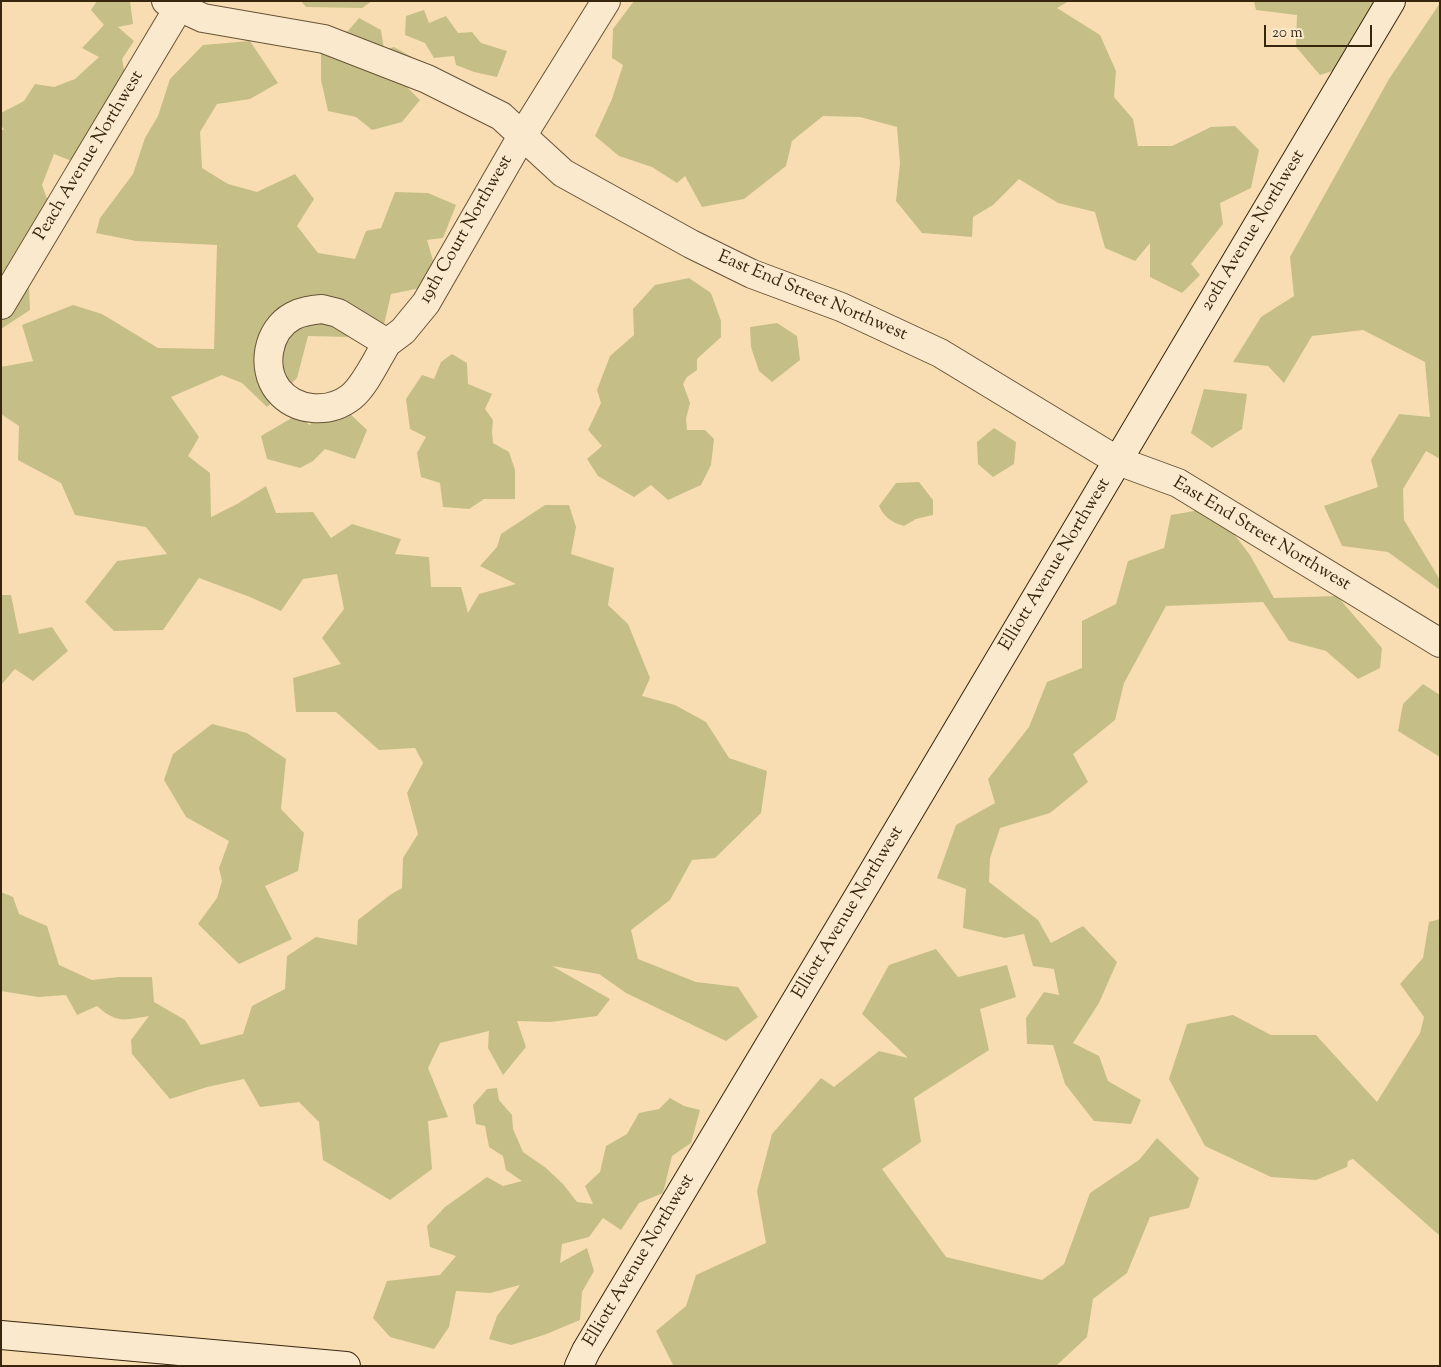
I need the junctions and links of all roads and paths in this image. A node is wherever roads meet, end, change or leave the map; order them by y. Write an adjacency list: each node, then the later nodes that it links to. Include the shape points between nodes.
1 (606, 1): 4 (street, 19th Court Northwest)
2 (1391, 1): 7 (street, 20th Avenue Northwest)
3 (173, 4): 4 (street, East End Street Northwest, via 203,18 324,39 427,79 501,116); 5 (street, Peach Avenue Northwest)
4 (522, 136): 6 (street, 19th Court Northwest, via 426,303); 7 (street, East End Street Northwest, via 563,173 691,244 752,274 841,307 940,353)
5 (1, 305)
6 (387, 343)
7 (1118, 461): 8 (street, East End Street Northwest, via 1178,483); 11 (street, Elliott Avenue Northwest)
8 (1440, 643)
9 (1, 1335): 10 (street)
10 (346, 1366)
11 (579, 1366)

